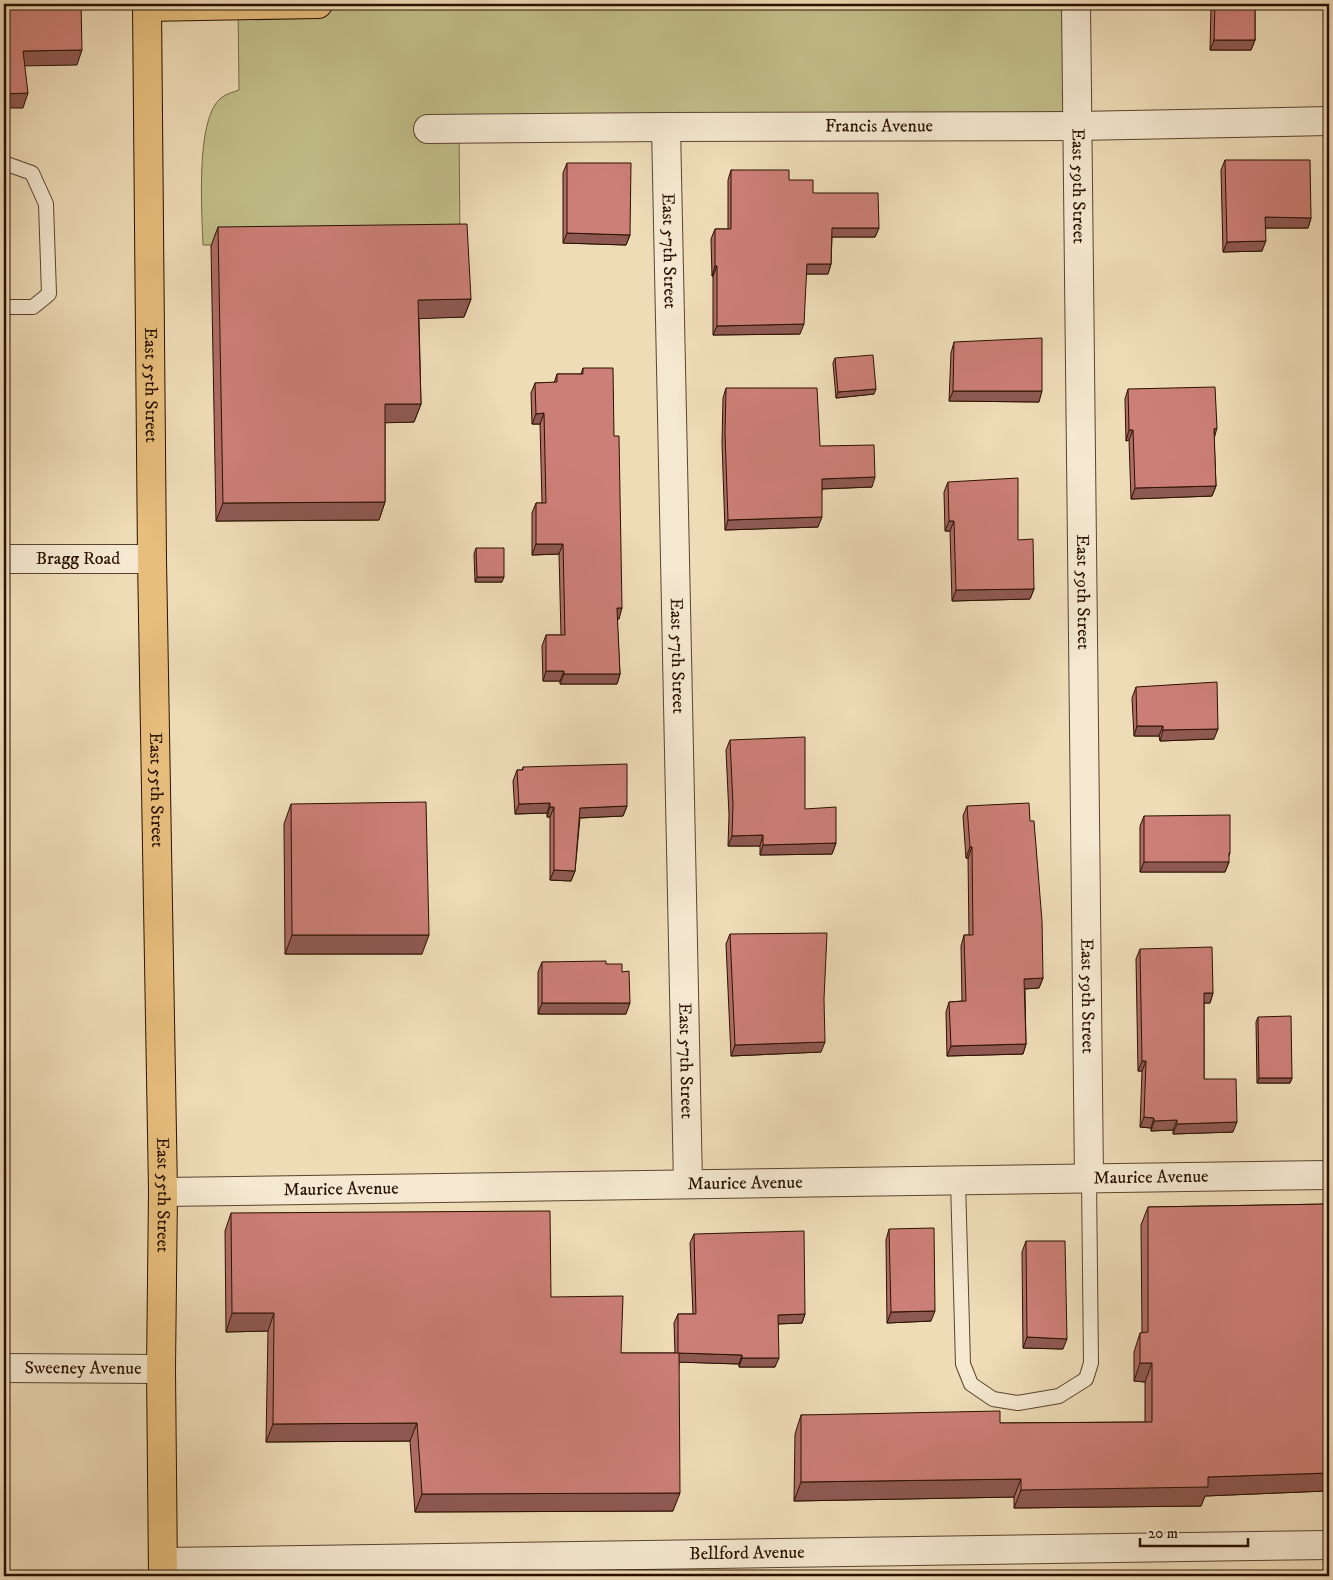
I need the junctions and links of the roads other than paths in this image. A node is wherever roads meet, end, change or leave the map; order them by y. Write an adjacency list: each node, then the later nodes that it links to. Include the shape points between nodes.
1 (318, 4): 3 (main road)
2 (1076, 4): 5 (street, East 59th Street)
3 (147, 6): 11 (main road, East 55th Street)
4 (1329, 121): 5 (street, Francis Avenue)
5 (1077, 126): 6 (street, Francis Avenue); 13 (street, East 59th Street)
6 (666, 127): 7 (street, Francis Avenue); 15 (street, East 57th Street)
7 (428, 129)
8 (4, 163): 9 (lane, via 32,173 46,204 49,294 33,307)
9 (4, 307)
10 (4, 559): 11 (street, Bragg Road)
11 (152, 559): 16 (main road, East 55th Street)
12 (1329, 1175): 13 (street, Maurice Avenue)
13 (1089, 1179): 14 (street, Maurice Avenue); 14 (lane, via 1091,1363 1086,1379 1058,1396 1018,1403 993,1398 971,1384 963,1364)
14 (958, 1181): 15 (street, Maurice Avenue)
15 (688, 1184): 16 (street, Maurice Avenue)
16 (163, 1192): 18 (main road, East 55th Street)
17 (4, 1368): 18 (street, Sweeney Avenue)
18 (162, 1369): 20 (main road, East 55th Street)
19 (1329, 1545): 20 (street, Bellford Avenue)
20 (163, 1569)

